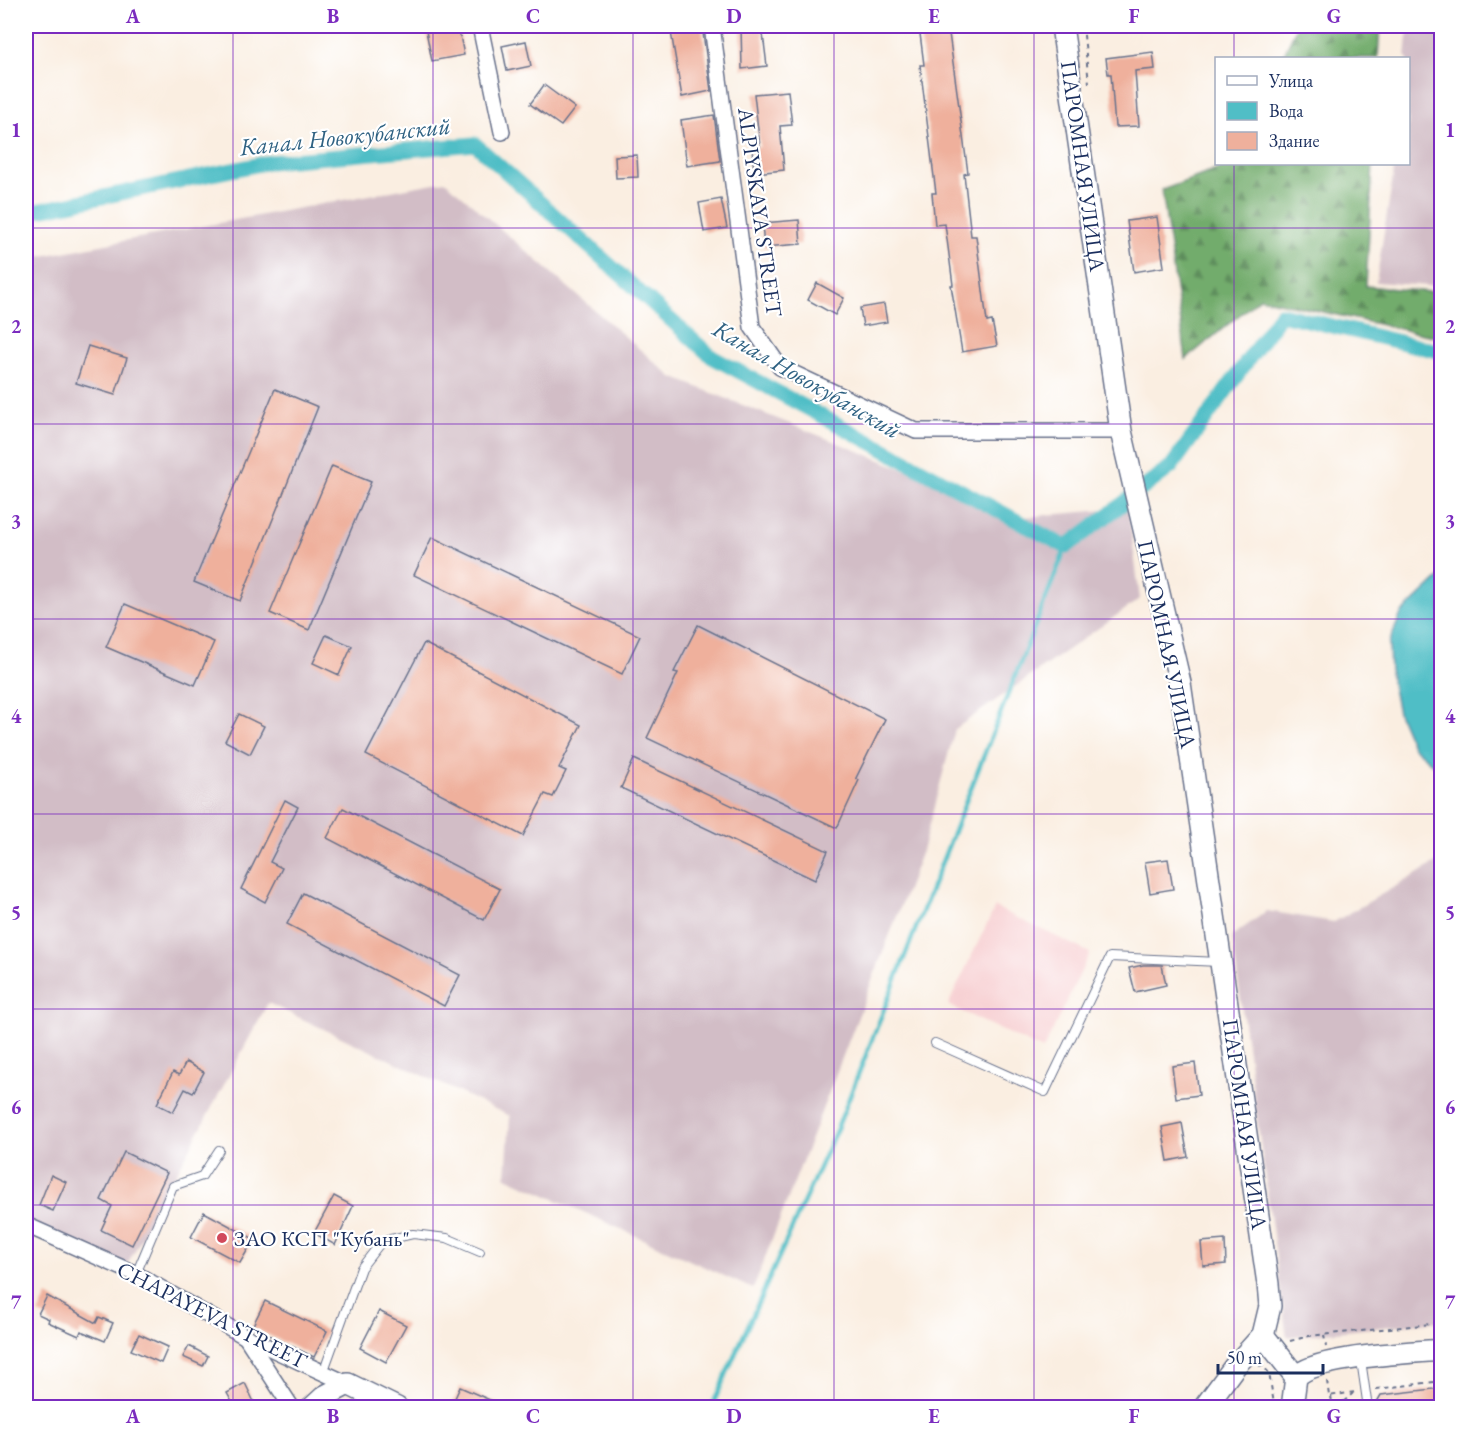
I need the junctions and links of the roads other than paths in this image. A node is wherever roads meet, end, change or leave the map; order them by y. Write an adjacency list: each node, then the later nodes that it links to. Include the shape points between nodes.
1 (480, 26): 4 (street)
2 (712, 26): 5 (street, ALPIYSKAYA STREET, via 752,327 780,367 916,430)
3 (1062, 26): 5 (main road, ПАРОМНАЯ УЛИЦА)
4 (502, 132)
5 (1123, 440): 6 (main road, ПАРОМНАЯ УЛИЦА, via 1180,683)
6 (1221, 962): 7 (lane, via 1110,957 1045,1092); 12 (main road, ПАРОМНАЯ УЛИЦА, via 1268,1284 1270,1306)
7 (935, 1043)
8 (219, 1150): 11 (lane, via 202,1176 173,1186)
9 (26, 1225): 11 (street, CHAPAYEVA STREET)
10 (480, 1251): 16 (lane, via 447,1238 413,1234 382,1241 361,1268)
11 (136, 1274): 13 (street, CHAPAYEVA STREET)
12 (1263, 1335): 17 (main road); 22 (main road)
13 (246, 1337): 16 (street, CHAPAYEVA STREET); 19 (street)
14 (1442, 1350): 15 (main road)
15 (1361, 1358): 17 (main road, via 1325,1362 1300,1371); 24 (lane)
16 (323, 1372): 18 (street, CHAPAYEVA STREET)
17 (1296, 1377): 23 (main road)
18 (348, 1384): 20 (main road); 21 (main road, CHAPAYEVA STREET)
19 (292, 1407)
20 (312, 1407)
21 (397, 1407)
22 (1204, 1407)
23 (1292, 1407)
24 (1368, 1407)

